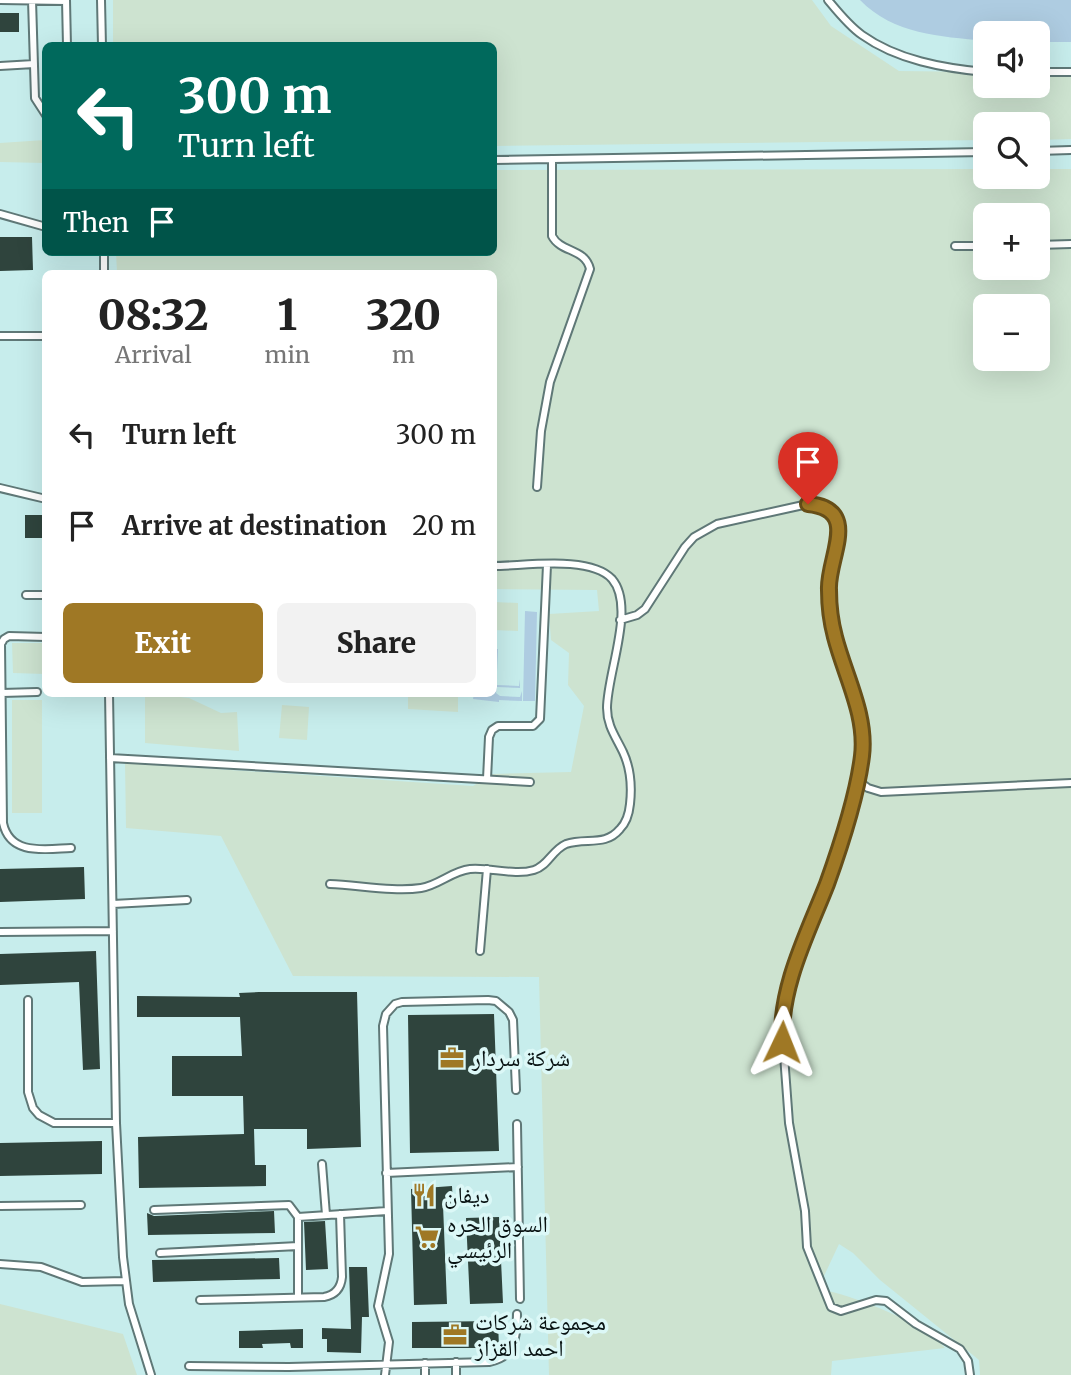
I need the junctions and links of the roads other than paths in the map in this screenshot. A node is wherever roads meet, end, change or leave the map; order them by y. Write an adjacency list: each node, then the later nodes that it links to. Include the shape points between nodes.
1 (66, 0): 5 (lane); 6 (lane)
2 (102, 0): 7 (lane)
3 (828, 0): 10 (lane, via 859,34 876,44 926,63)
4 (0, 1): 5 (lane)
5 (33, 1): 8 (lane)
6 (67, 42)
7 (102, 42)
8 (34, 64): 9 (lane); 13 (lane, via 35,98)
9 (0, 66)
10 (973, 70)
11 (1050, 72): 12 (lane)
12 (1071, 72)
13 (42, 109)
14 (1071, 150): 15 (lane)
15 (1050, 151)
16 (973, 152): 17 (lane)
17 (552, 159): 18 (lane); 27 (lane, via 552,236 561,247 583,256 590,269 550,382)
18 (497, 160)
19 (0, 214): 20 (lane)
20 (42, 226)
21 (1071, 244): 22 (lane)
22 (1050, 245)
23 (955, 246): 24 (lane)
24 (973, 246)
25 (0, 336): 26 (lane)
26 (42, 336)
27 (537, 487)
28 (0, 488): 29 (lane)
29 (42, 498)
30 (547, 565): 31 (lane); 34 (lane, via 586,565 611,577 622,602); 40 (lane, via 540,719 533,726 492,730)
31 (497, 566)
32 (26, 595): 33 (lane)
33 (42, 595)
34 (620, 620): 41 (lane, via 645,609 685,547 705,530 730,520 808,504 827,508 840,533 828,586 831,621 862,726); 45 (lane, via 607,707 611,730 630,774 627,819 607,839 566,844 536,870)
35 (42, 637): 37 (lane, via 12,635 4,639)
36 (37, 692): 37 (lane)
37 (2, 693): 44 (lane, via 5,831 23,848)
38 (108, 697): 39 (lane)
39 (110, 758): 40 (lane); 48 (lane)
40 (487, 779): 42 (lane)
41 (857, 780): 43 (lane, via 881,792); 85 (lane, via 837,855 788,986 782,1015 789,1124 807,1247 831,1307 841,1311 886,1301 954,1344 965,1354)
42 (530, 782)
43 (1071, 783)
44 (71, 849)
45 (487, 869): 46 (lane, via 458,871 421,888); 51 (lane)
46 (330, 884)
47 (187, 900): 48 (lane)
48 (113, 904): 49 (lane)
49 (113, 931): 50 (lane); 54 (lane)
50 (0, 932)
51 (480, 951)
52 (28, 1000): 54 (lane, via 28,1092 33,1108 54,1123)
53 (516, 1090): 58 (lane, via 513,1020 504,1006 488,1000 396,1004 386,1014 383,1026)
54 (116, 1123): 69 (lane)
55 (517, 1124): 57 (lane)
56 (322, 1164): 64 (lane)
57 (518, 1167): 58 (lane); 71 (lane)
58 (386, 1172): 62 (lane)
59 (81, 1205): 60 (lane)
60 (0, 1206)
61 (154, 1210): 65 (lane, via 284,1203)
62 (387, 1211): 63 (lane); 75 (lane, via 389,1254 378,1306 389,1342)
63 (340, 1214): 64 (lane); 70 (lane, via 340,1286 329,1296)
64 (326, 1215): 65 (lane)
65 (298, 1217): 66 (lane)
66 (298, 1247): 67 (lane); 70 (lane)
67 (160, 1253)
68 (0, 1264): 69 (lane, via 41,1267 82,1282)
69 (125, 1281): 80 (lane)
70 (298, 1297): 72 (lane)
71 (520, 1299)
72 (200, 1300)
73 (517, 1314): 74 (lane, via 514,1346 503,1357)
74 (456, 1362): 76 (lane); 84 (lane)
75 (387, 1363): 76 (lane); 79 (lane); 82 (lane)
76 (425, 1363): 83 (lane)
77 (189, 1366): 78 (lane)
78 (243, 1366): 79 (lane); 81 (lane)
79 (275, 1371)
80 (151, 1375)
81 (244, 1375)
82 (385, 1375)
83 (425, 1375)
84 (456, 1375)
85 (970, 1375)

